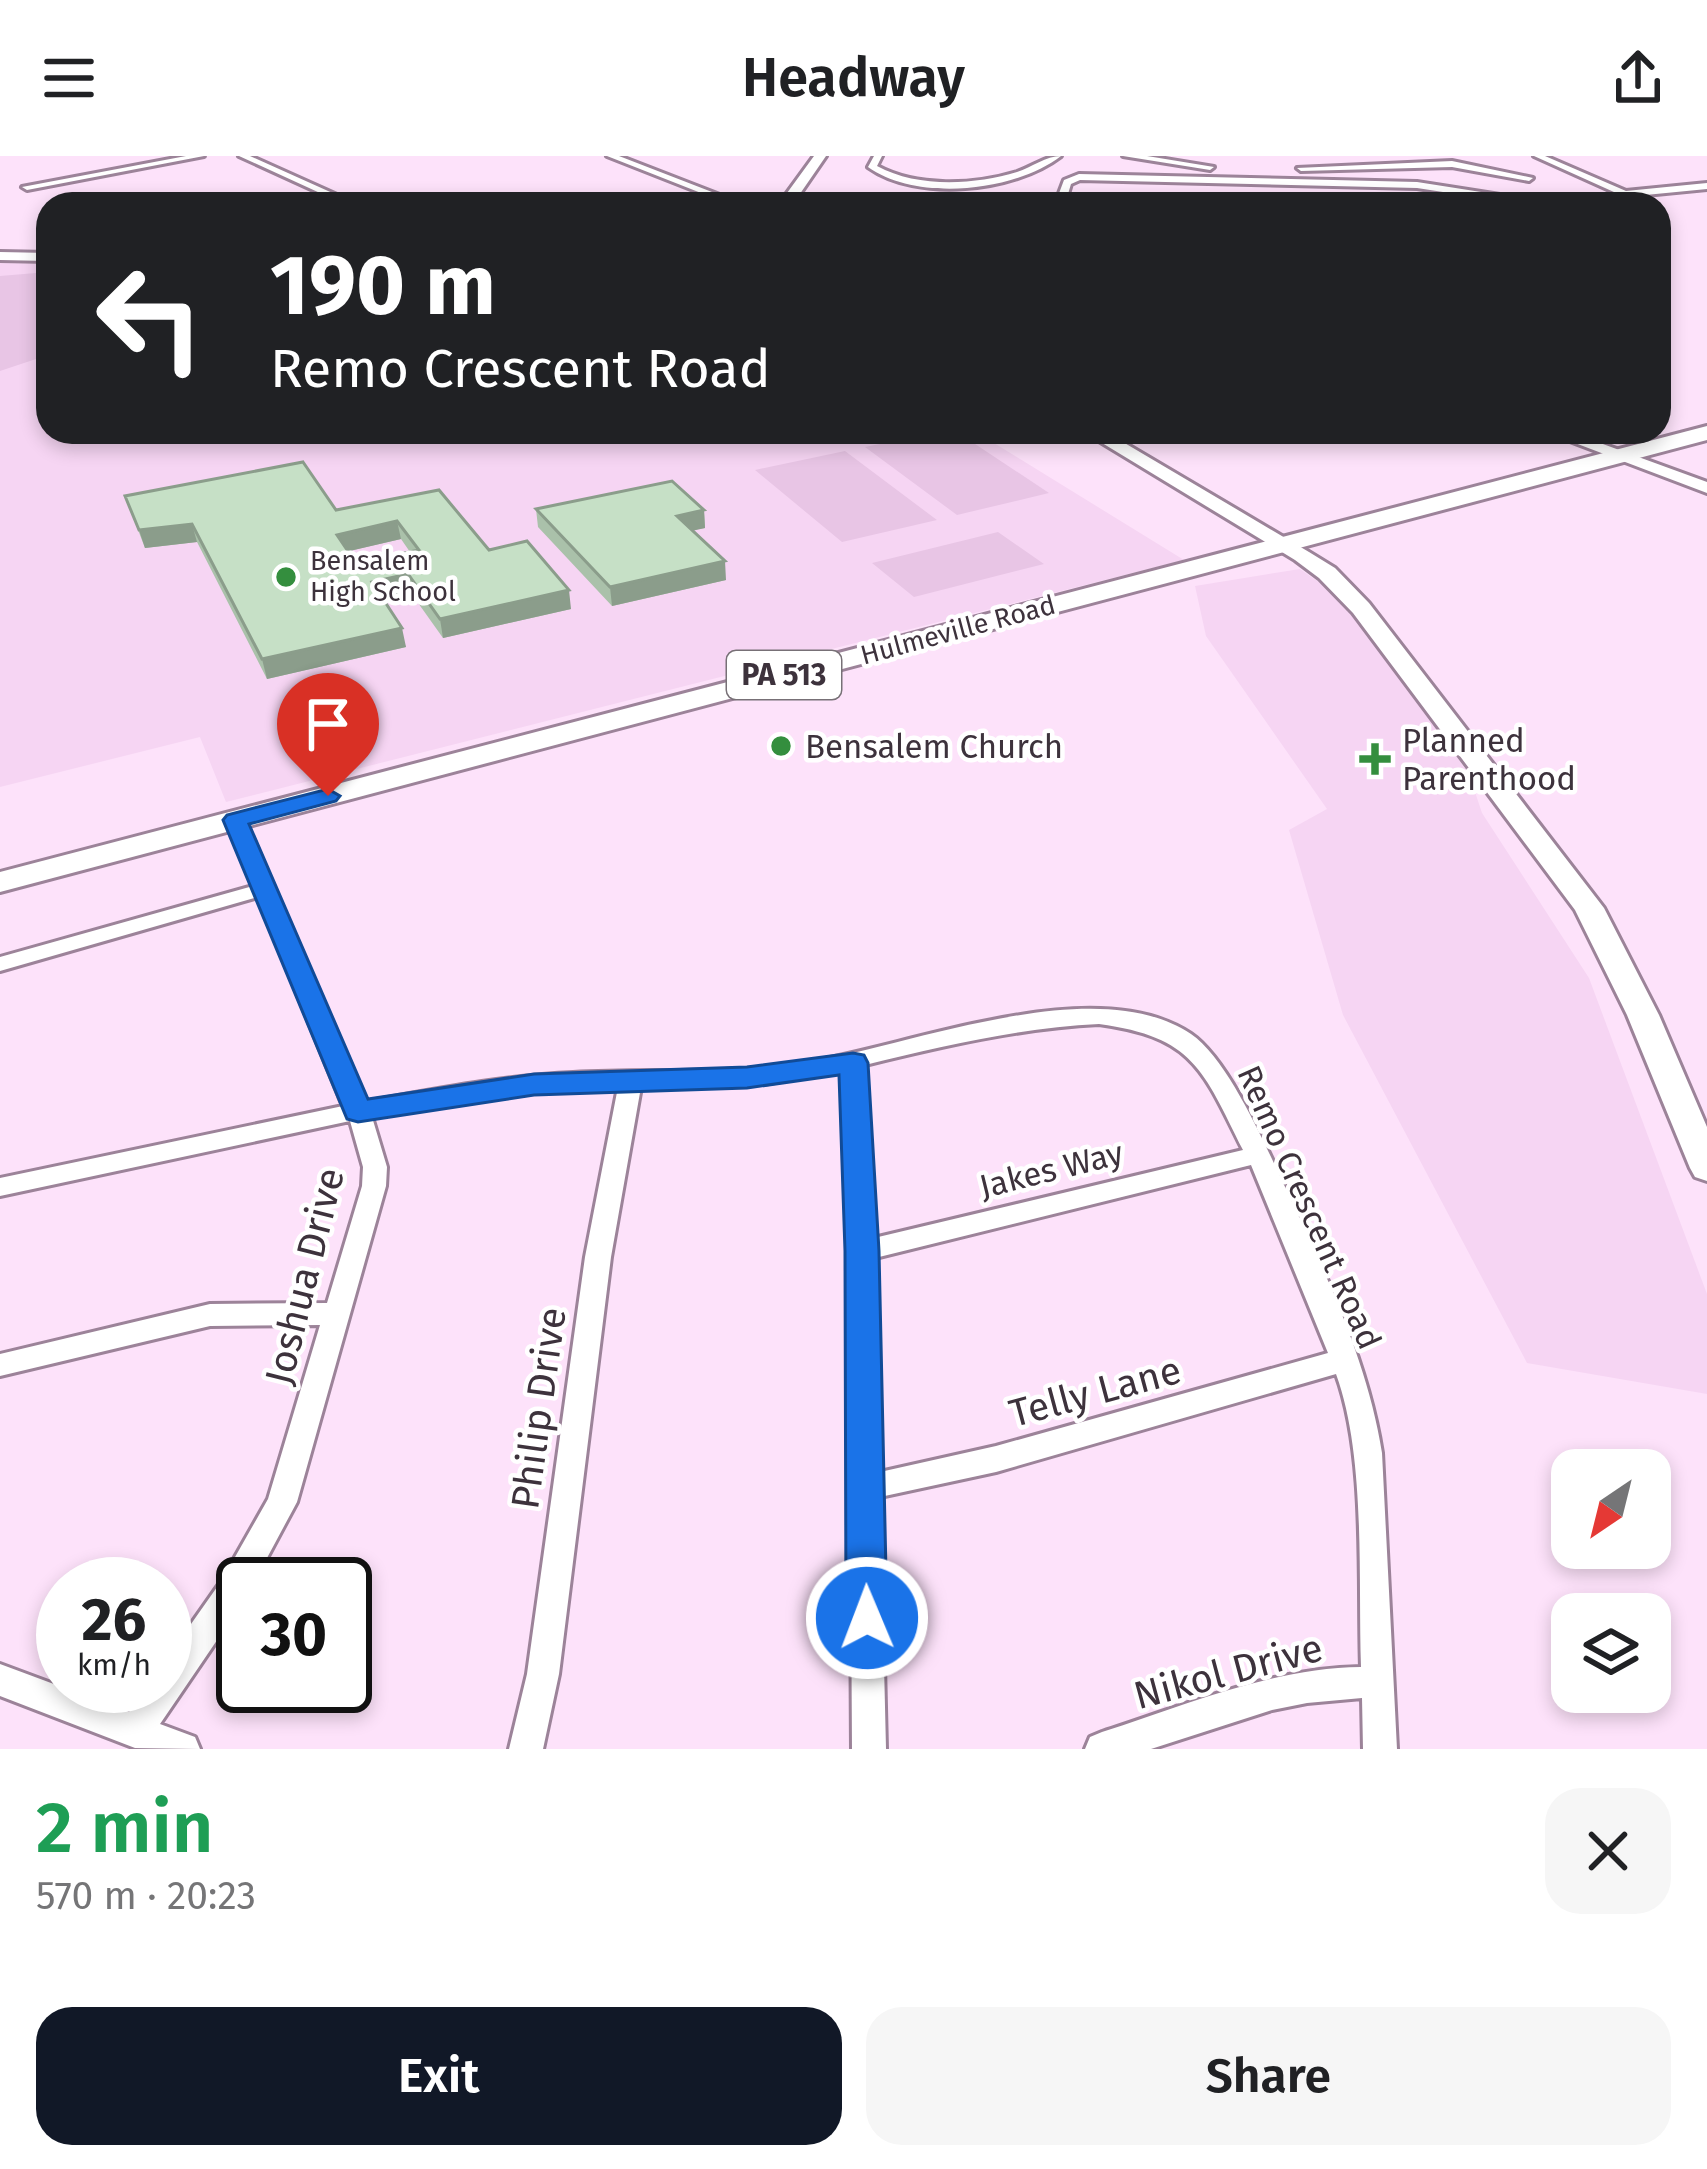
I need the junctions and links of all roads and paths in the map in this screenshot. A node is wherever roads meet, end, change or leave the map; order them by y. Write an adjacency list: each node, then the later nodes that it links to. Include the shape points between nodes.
1 (200, 156): 14 (street)
2 (243, 156): 16 (street)
3 (611, 156): 17 (street)
4 (820, 156): 18 (main road)
5 (878, 156): 6 (street, via 872,167 881,174 933,182 1006,178)
6 (1057, 156)
7 (1127, 156): 10 (street)
8 (1298, 156): 10 (street)
9 (1538, 156): 23 (street)
10 (1306, 168): 11 (street, via 1441,164)
11 (1529, 178)
12 (1069, 183): 13 (street); 19 (street); 20 (street)
13 (1339, 183): 21 (street); 22 (street)
14 (26, 187)
15 (1707, 187): 24 (street)
16 (325, 192)
17 (706, 192)
18 (794, 192)
19 (1065, 192)
20 (1191, 192)
21 (1350, 192)
22 (1457, 192)
23 (1620, 192)
24 (1648, 192)
25 (0, 256): 26 (street)
26 (36, 257)
27 (1707, 433): 28 (main road, Hulmeville Road / PA 513)
28 (1671, 443)
29 (1114, 444): 34 (main road)
30 (1586, 444): 32 (street)
31 (1668, 444): 32 (main road, Hulmeville Road / PA 513)
32 (1621, 457): 33 (street); 34 (main road, Hulmeville Road / PA 513)
33 (1707, 488)
34 (1286, 546): 35 (main road, Hulmeville Road / PA 513); 43 (main road, via 1360,608 1589,908)
35 (236, 820): 36 (main road, Hulmeville Road / PA 513); 37 (street, Joshua Drive)
36 (0, 882)
37 (265, 889): 38 (street); 41 (street, Joshua Drive)
38 (0, 964)
39 (853, 1063): 40 (street, Remo Crescent Road, via 747,1078); 42 (street, Remo Crescent Road, via 1062,1017 1123,1017 1166,1030 1198,1052); 45 (street)
40 (631, 1078): 41 (street, Remo Crescent Road, via 534,1084); 54 (street, Philip Drive)
41 (358, 1112): 44 (street, Remo Crescent Road); 46 (street, Joshua Drive, via 374,1186)
42 (1257, 1155): 45 (street, Jakes Way); 47 (street, Remo Crescent Road)
43 (1707, 1168)
44 (0, 1186)
45 (862, 1251): 49 (street)
46 (334, 1314): 48 (street, via 210,1315); 52 (street, Joshua Drive, via 282,1502 233,1590)
47 (1344, 1360): 49 (street, Telly Lane); 51 (street, Remo Crescent Road, via 1369,1453)
48 (0, 1365)
49 (865, 1488): 55 (street)
50 (0, 1680): 52 (street)
51 (1377, 1682): 56 (street, Nikol Drive, via 1304,1688); 57 (street, Remo Crescent Road)
52 (135, 1732): 53 (street)
53 (183, 1749)
54 (526, 1749)
55 (869, 1749)
56 (1102, 1749)
57 (1380, 1749)

